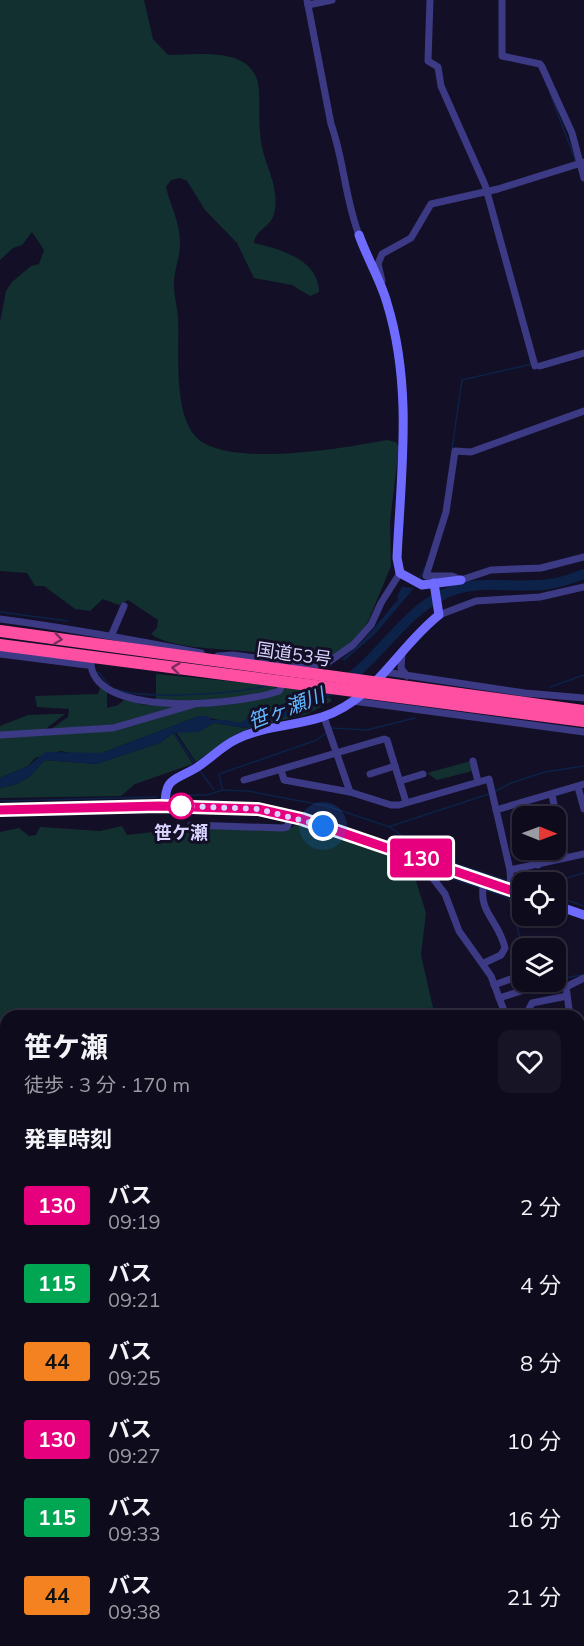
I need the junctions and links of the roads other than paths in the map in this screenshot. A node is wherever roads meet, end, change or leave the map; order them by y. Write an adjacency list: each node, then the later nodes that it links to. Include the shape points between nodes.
1 (332, 0): 4 (street)
2 (430, 0): 7 (street, via 428,61 438,67 441,86)
3 (502, 0): 5 (street, via 502,56 540,64)
4 (308, 3): 8 (street, via 331,124)
5 (582, 163): 6 (street); 7 (street)
6 (584, 178)
7 (486, 191): 9 (street, via 431,204 411,237 381,254); 10 (street, via 536,365)
8 (359, 236): 9 (street)
9 (381, 287): 13 (street, via 402,372 405,447 397,558)
10 (584, 353)
11 (584, 411): 14 (street, via 471,452 455,452 446,512 426,576 452,576)
12 (584, 557): 14 (street, via 541,568 491,570)
13 (400, 573): 15 (street, via 416,584); 27 (street, via 371,625 353,645 324,665)
14 (460, 580): 15 (street)
15 (435, 585): 18 (street)
16 (584, 587): 18 (street, via 540,597 476,601)
17 (124, 606): 21 (street)
18 (439, 613): 25 (street)
19 (0, 619): 22 (street)
20 (0, 631): 22 (highway, 国道53号, one-way to 22)
21 (111, 634): 22 (street); 27 (street, via 133,642 212,655)
22 (97, 638): 34 (highway, 国道53号)
23 (0, 645): 26 (highway, 国道53号)
24 (0, 654): 26 (street)
25 (402, 654): 28 (street); 29 (street, via 401,668)
26 (91, 661): 33 (street, via 92,671 105,686 124,697 144,703); 34 (highway, 国道53号, one-way to 26)
27 (294, 663): 33 (street, via 279,691)
28 (386, 672): 29 (street); 32 (street)
29 (408, 676): 30 (street)
30 (456, 684): 31 (street); 36 (street)
31 (584, 698)
32 (353, 701): 36 (street); 37 (street)
33 (194, 705): 40 (street, via 113,728)
34 (539, 710): 35 (highway, 国道53号); 38 (highway, 国道53号)
35 (584, 711)
36 (452, 714): 39 (street)
37 (324, 717): 41 (street); 55 (street, via 238,739 171,780 165,789)
38 (584, 721)
39 (584, 732)
40 (0, 735)
41 (337, 752): 43 (street, via 384,739); 44 (street); 51 (street)
42 (473, 761): 49 (street)
43 (395, 766): 45 (street); 48 (street)
44 (281, 770): 47 (street); 51 (street, via 284,780)
45 (370, 774)
46 (423, 774): 48 (street)
47 (244, 780)
48 (400, 781): 53 (street)
49 (478, 782): 53 (street); 59 (street, via 489,779)
50 (581, 786): 52 (street); 57 (street)
51 (350, 792): 53 (street, via 390,805)
52 (552, 795): 54 (street); 56 (street)
53 (406, 802)
54 (523, 804): 59 (street)
55 (165, 806): 58 (street); 60 (street, via 258,809)
56 (554, 806)
57 (584, 809)
58 (0, 810)
59 (496, 810): 68 (street)
60 (291, 816): 61 (street, via 287,827 282,828); 63 (street)
61 (191, 825)
62 (584, 854): 64 (street)
63 (422, 858): 69 (street); 69 (street, via 425,868)
64 (566, 858)
65 (537, 860): 67 (street)
66 (557, 860): 67 (street)
67 (538, 865): 68 (street)
68 (510, 870): 70 (street)
69 (439, 874): 71 (street); 74 (street, via 459,931)
70 (512, 884): 71 (street)
71 (483, 886): 74 (street, via 482,901 505,948 501,955)
72 (566, 909): 73 (street)
73 (584, 915)
74 (484, 963): 77 (street)
75 (512, 978): 77 (street)
76 (584, 978): 79 (street, via 566,987)
77 (494, 985): 80 (street)
78 (518, 992): 80 (street)
79 (567, 996): 82 (street, via 532,1003); 83 (street)
80 (499, 998): 81 (street)
81 (504, 1010)
82 (529, 1010)
83 (569, 1010)

